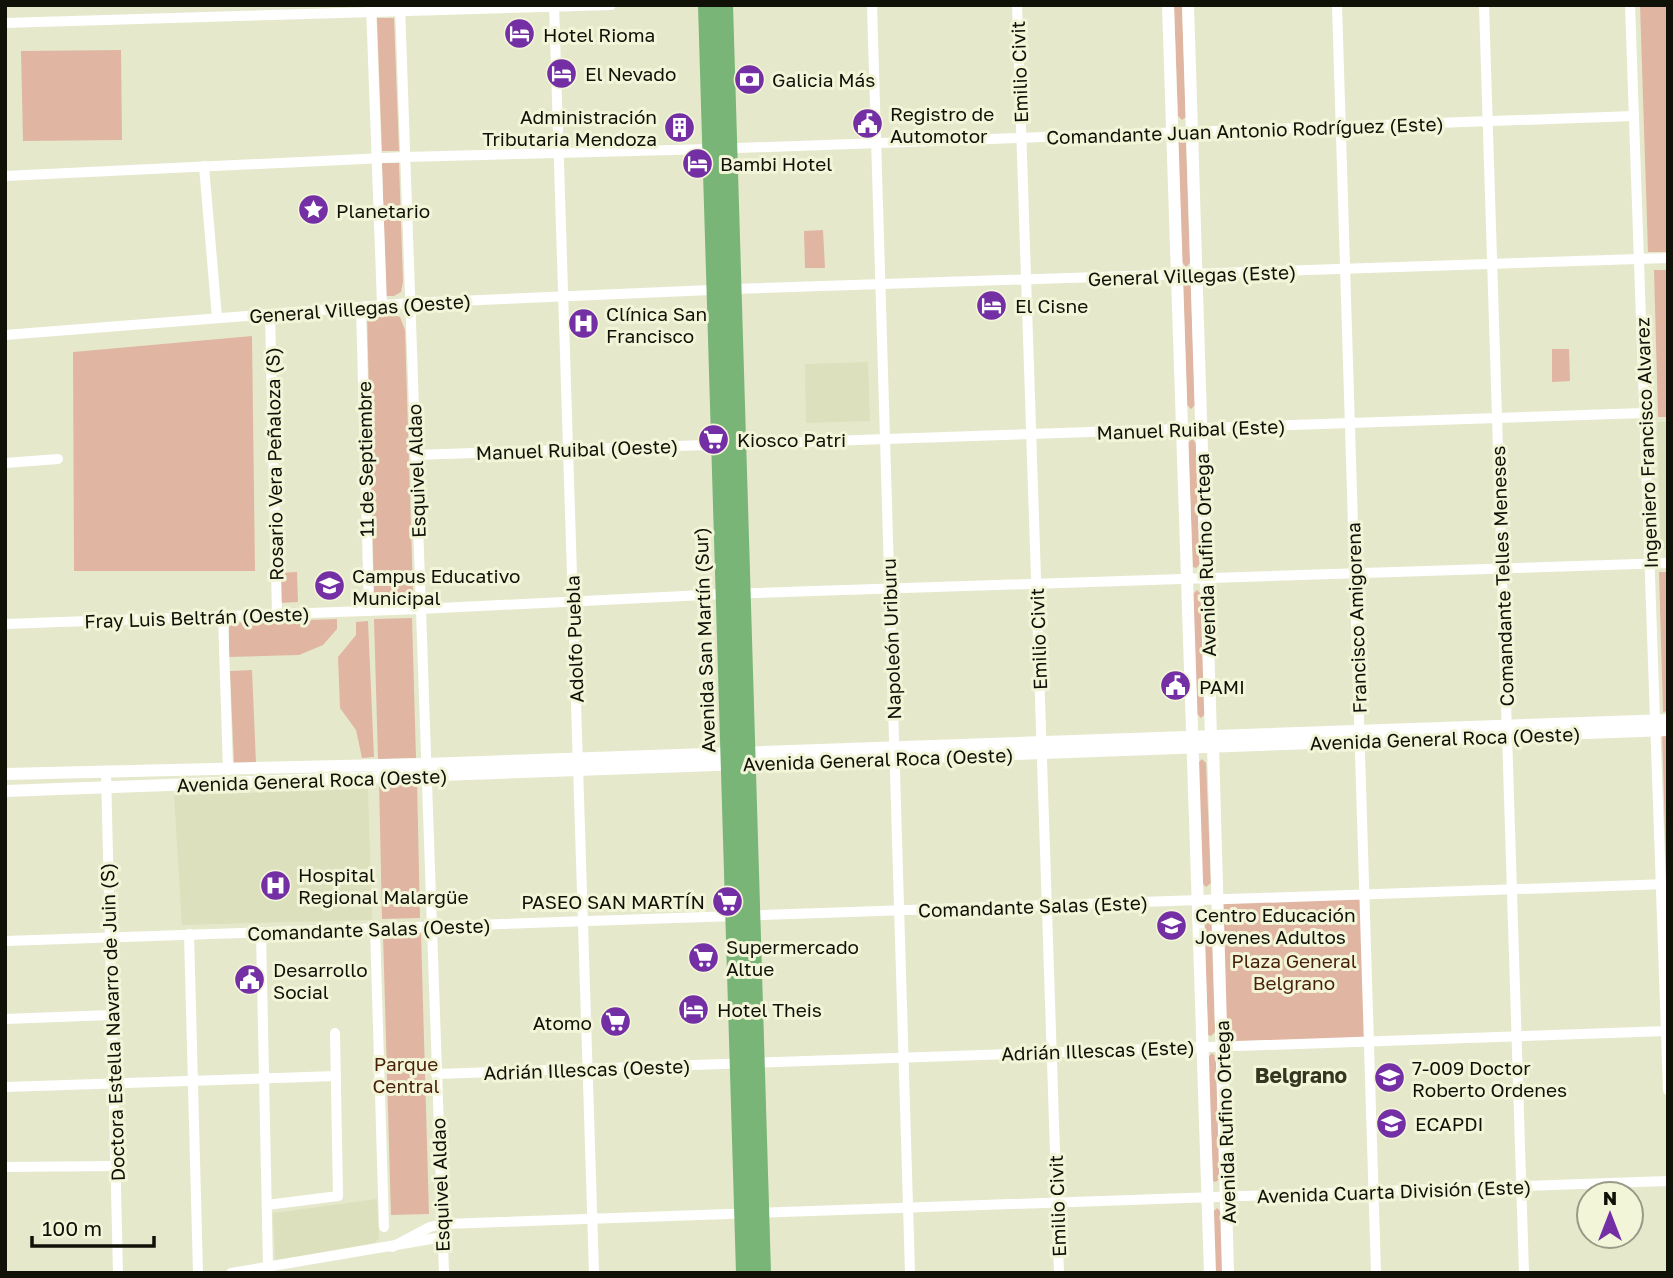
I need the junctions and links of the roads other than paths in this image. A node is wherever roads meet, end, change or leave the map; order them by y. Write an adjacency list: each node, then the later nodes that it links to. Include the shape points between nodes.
1 (611, 5): 11 (street)
2 (707, 5): 23 (highway, Avenida San Martín (Sur))
3 (724, 5): 22 (highway, Avenida San Martín (Sur))
4 (872, 5): 21 (street, Napoleón Uriburu)
5 (1017, 5): 20 (street, Emilio Civit)
6 (1168, 5): 18 (main road, Avenida Rufino Ortega)
7 (1188, 5): 19 (main road, Avenida Rufino Ortega)
8 (1337, 5): 17 (street, Francisco Amigorena)
9 (1484, 5): 16 (street, Comandante Telles Meneses)
10 (1630, 5): 15 (street, Ingeniero Francisco Alvarez)
11 (554, 6): 12 (street); 24 (street, Adolfo Puebla)
12 (400, 8): 13 (street); 25 (street, Esquivel Aldao)
13 (371, 9): 14 (street); 26 (street)
14 (5, 23)
15 (1634, 116): 16 (street, Comandante Juan Antonio Rodríguez (Este)); 30 (street, Ingeniero Francisco Alvarez)
16 (1488, 121): 17 (street, Comandante Juan Antonio Rodríguez (Este)); 31 (street, Comandante Telles Meneses)
17 (1341, 126): 19 (street, Comandante Juan Antonio Rodríguez (Este)); 32 (street, Francisco Amigorena)
18 (1172, 132): 19 (street, Comandante Juan Antonio Rodríguez (Este)); 20 (street, Comandante Juan Antonio Rodríguez (Este)); 34 (main road, Avenida Rufino Ortega)
19 (1192, 132): 33 (main road, Avenida Rufino Ortega)
20 (1022, 138): 21 (street, Comandante Juan Antonio Rodríguez (Este)); 35 (street, Emilio Civit)
21 (876, 143): 22 (street, Comandante Juan Antonio Rodríguez (Este)); 36 (street, Napoleón Uriburu)
22 (730, 148): 23 (street, Comandante Juan Antonio Rodríguez (Este)); 37 (highway, Avenida San Martín (Sur))
23 (711, 149): 24 (street, Comandante Juan Antonio Rodríguez (Este)); 37 (highway, Avenida San Martín (Sur))
24 (559, 153): 25 (street, Comandante Juan Antonio Rodríguez (Este)); 38 (street, Adolfo Puebla)
25 (405, 157): 26 (street, Comandante Juan Antonio Rodríguez (Este)); 39 (street, Esquivel Aldao)
26 (376, 158): 27 (street, Comandante Juan Antonio Rodríguez (Este)); 40 (street)
27 (204, 166): 28 (street, Comandante Juan Antonio Rodríguez (Este)); 43 (street)
28 (5, 176)
29 (1668, 258): 30 (street, General Villegas (Este))
30 (1639, 259): 31 (street, General Villegas (Este)); 45 (street, Ingeniero Francisco Alvarez)
31 (1492, 264): 32 (street, General Villegas (Este)); 46 (street, Comandante Telles Meneses)
32 (1346, 269): 33 (street, General Villegas (Este)); 47 (street, Francisco Amigorena)
33 (1196, 275): 34 (street, General Villegas (Este)); 48 (main road, Avenida Rufino Ortega)
34 (1177, 276): 35 (street, General Villegas (Este)); 49 (main road, Avenida Rufino Ortega)
35 (1026, 280): 36 (street, General Villegas (Este)); 50 (street, Emilio Civit)
36 (880, 284): 37 (street, General Villegas (Este)); 51 (street, Napoleón Uriburu)
37 (725, 289): 38 (street, General Villegas (Oeste)); 52 (highway, Avenida San Martín (Sur)); 53 (highway, Avenida San Martín (Sur))
38 (564, 296): 39 (street, General Villegas (Oeste)); 54 (street, Adolfo Puebla)
39 (410, 303): 40 (street, General Villegas (Oeste)); 55 (street, Esquivel Aldao)
40 (382, 305): 41 (street, General Villegas (Oeste))
41 (361, 307): 42 (street, General Villegas (Oeste)); 70 (street, 11 de Septiembre)
42 (270, 314): 43 (street, General Villegas (Oeste)); 71 (street, Rosario Vera Peñaloza (S))
43 (217, 318): 44 (street, General Villegas (Oeste))
44 (5, 335)
45 (1644, 413): 46 (street, Manuel Ruibal (Este)); 58 (street, Ingeniero Francisco Alvarez)
46 (1497, 418): 47 (street, Manuel Ruibal (Este)); 60 (street, Comandante Telles Meneses)
47 (1350, 423): 48 (street, Manuel Ruibal (Este)); 61 (street, Francisco Amigorena)
48 (1201, 428): 49 (street, Manuel Ruibal (Este)); 62 (main road, Avenida Rufino Ortega)
49 (1182, 429): 50 (street, Manuel Ruibal (Este)); 63 (main road, Avenida Rufino Ortega)
50 (1031, 434): 51 (street, Manuel Ruibal (Este)); 64 (street, Emilio Civit)
51 (885, 439): 52 (street, Manuel Ruibal (Este)); 65 (street, Napoleón Uriburu)
52 (738, 444): 53 (street, Manuel Ruibal (Oeste)); 66 (highway, Avenida San Martín (Sur))
53 (720, 445): 54 (street, Manuel Ruibal (Oeste)); 67 (highway, Avenida San Martín (Sur))
54 (568, 450): 55 (street, Manuel Ruibal (Oeste)); 68 (street, Adolfo Puebla)
55 (415, 455): 69 (street, Esquivel Aldao)
56 (58, 460): 57 (street)
57 (5, 463)
58 (1650, 564): 59 (street, Fray Luis Beltrán (Oeste)); 60 (street, Fray Luis Beltrán (Oeste)); 74 (street, Ingeniero Francisco Alvarez)
59 (1668, 564)
60 (1502, 569): 61 (street, Fray Luis Beltrán (Oeste)); 75 (street, Comandante Telles Meneses)
61 (1355, 574): 62 (street, Fray Luis Beltrán (Oeste)); 76 (street, Francisco Amigorena)
62 (1206, 578): 63 (street, Fray Luis Beltrán (Oeste)); 78 (main road, Avenida Rufino Ortega)
63 (1187, 579): 64 (street, Fray Luis Beltrán (Oeste)); 77 (main road, Avenida Rufino Ortega)
64 (1036, 584): 65 (street, Fray Luis Beltrán (Oeste)); 79 (street, Emilio Civit)
65 (889, 589): 66 (street, Fray Luis Beltrán (Oeste)); 80 (street, Napoleón Uriburu)
66 (743, 593): 67 (street, Fray Luis Beltrán (Oeste)); 81 (highway, Avenida San Martín (Sur))
67 (724, 594): 68 (street, Fray Luis Beltrán (Oeste)); 82 (highway, Avenida San Martín (Sur))
68 (573, 602): 69 (street, Fray Luis Beltrán (Oeste)); 83 (street, Adolfo Puebla)
69 (420, 609): 70 (street, Fray Luis Beltrán (Oeste)); 85 (street, Esquivel Aldao)
70 (369, 611): 71 (street, Fray Luis Beltrán (Oeste))
71 (277, 614): 72 (street, Fray Luis Beltrán (Oeste))
72 (223, 616): 73 (street, Fray Luis Beltrán (Oeste)); 84 (street)
73 (5, 624)
74 (1662, 726): 75 (main road, Avenida General Roca (Oeste)); 90 (street, Ingeniero Francisco Alvarez)
75 (1507, 731): 76 (main road, Avenida General Roca (Oeste)); 91 (street, Comandante Telles Meneses)
76 (1360, 736): 78 (main road, Avenida General Roca (Oeste)); 92 (street, Francisco Amigorena)
77 (1192, 742): 78 (main road, Avenida General Roca (Oeste)); 79 (main road, Avenida General Roca (Oeste)); 93 (main road, Avenida Rufino Ortega)
78 (1212, 742): 94 (main road, Avenida Rufino Ortega)
79 (1042, 748): 80 (main road, Avenida General Roca (Oeste)); 95 (street, Emilio Civit)
80 (894, 754): 81 (main road, Avenida General Roca (Oeste)); 96 (street, Napoleón Uriburu)
81 (748, 759): 82 (main road, Avenida General Roca (Oeste)); 97 (highway, Avenida San Martín (Sur))
82 (729, 760): 83 (main road, Avenida General Roca (Oeste)); 98 (highway, Avenida San Martín (Sur))
83 (578, 764): 85 (main road, Avenida General Roca (Oeste)); 99 (street, Adolfo Puebla)
84 (228, 770): 85 (main road, Avenida General Roca (Oeste)); 86 (main road, Avenida General Roca (Oeste))
85 (426, 770): 88 (main road, Avenida General Roca (Oeste)); 100 (street, Esquivel Aldao)
86 (106, 772): 87 (main road, Avenida General Roca (Oeste)); 88 (street, Doctora Estella Navarro de Juin (S))
87 (5, 774)
88 (106, 789): 89 (main road, Avenida General Roca (Oeste)); 104 (street, Doctora Estella Navarro de Juin (S))
89 (5, 792)
90 (1664, 884): 91 (street, Comandante Salas (Este)); 106 (street, Ingeniero Francisco Alvarez)
91 (1512, 889): 92 (street, Comandante Salas (Este)); 111 (street, Comandante Telles Meneses)
92 (1365, 894): 94 (street, Comandante Salas (Este)); 112 (street, Francisco Amigorena)
93 (1197, 900): 94 (street, Comandante Salas (Este)); 95 (street, Comandante Salas (Este)); 114 (main road, Avenida Rufino Ortega)
94 (1218, 900): 113 (main road, Avenida Rufino Ortega)
95 (1047, 906): 96 (street, Comandante Salas (Este)); 115 (street, Emilio Civit)
96 (899, 911): 97 (street, Comandante Salas (Este)); 116 (street, Napoleón Uriburu)
97 (752, 916): 98 (street, Comandante Salas (Este)); 117 (highway, Avenida San Martín (Sur))
98 (733, 917): 99 (street, Comandante Salas (Oeste)); 118 (highway, Avenida San Martín (Sur))
99 (583, 922): 100 (street, Comandante Salas (Oeste)); 119 (street, Adolfo Puebla)
100 (431, 927): 101 (street, Comandante Salas (Oeste)); 120 (street, Esquivel Aldao)
101 (375, 928): 102 (street, Comandante Salas (Oeste)); 140 (street)
102 (261, 932): 103 (street, Comandante Salas (Oeste)); 122 (street)
103 (189, 934): 104 (street, Comandante Salas (Oeste)); 123 (street)
104 (109, 937): 105 (street, Comandante Salas (Oeste)); 107 (street, Doctora Estella Navarro de Juin (S))
105 (5, 941)
106 (1666, 975): 109 (street, Ingeniero Francisco Alvarez)
107 (111, 1015): 108 (street); 124 (street, Doctora Estella Navarro de Juin (S))
108 (5, 1019)
109 (1667, 1031): 111 (street, Adrián Illescas (Este)); 126 (street, Ingeniero Francisco Alvarez)
110 (335, 1033): 121 (street)
111 (1517, 1036): 112 (street, Adrián Illescas (Este)); 130 (street, Comandante Telles Meneses)
112 (1369, 1041): 113 (street, Adrián Illescas (Este)); 131 (street, Francisco Amigorena)
113 (1223, 1046): 114 (street, Adrián Illescas (Este)); 132 (main road, Avenida Rufino Ortega)
114 (1202, 1047): 115 (street, Adrián Illescas (Este)); 133 (main road, Avenida Rufino Ortega)
115 (1052, 1052): 116 (street, Adrián Illescas (Este)); 134 (street, Emilio Civit)
116 (904, 1057): 117 (street, Adrián Illescas (Este)); 136 (street, Napoleón Uriburu)
117 (756, 1062): 118 (street, Adrián Illescas (Este)); 137 (highway, Avenida San Martín (Sur))
118 (738, 1063): 119 (street, Adrián Illescas (Oeste)); 137 (highway, Avenida San Martín (Sur))
119 (587, 1069): 120 (street, Adrián Illescas (Oeste)); 138 (street, Adolfo Puebla)
120 (436, 1074): 139 (street, Esquivel Aldao)
121 (336, 1076): 122 (street); 135 (street, via 338,1196)
122 (264, 1079): 123 (street); 135 (street)
123 (193, 1081): 124 (street); 145 (street)
124 (114, 1084): 125 (street); 127 (street, Doctora Estella Navarro de Juin (S))
125 (5, 1087)
126 (1668, 1090)
127 (116, 1166): 128 (street); 144 (street, Doctora Estella Navarro de Juin (S))
128 (5, 1167)
129 (1668, 1181): 130 (street, Avenida Cuarta División (Este))
130 (1521, 1186): 131 (street, Avenida Cuarta División (Este)); 156 (street, Comandante Telles Meneses)
131 (1374, 1191): 132 (street, Avenida Cuarta División (Este)); 155 (street, Francisco Amigorena)
132 (1227, 1196): 133 (street, Avenida Cuarta División (Este)); 154 (main road, Avenida Rufino Ortega)
133 (1207, 1197): 134 (street, Avenida Cuarta División (Este)); 153 (main road, Avenida Rufino Ortega)
134 (1057, 1203): 136 (street, Avenida Cuarta División (Este)); 152 (street, Emilio Civit)
135 (267, 1205): 143 (street)
136 (908, 1208): 137 (street, Avenida Cuarta División (Este)); 151 (street, Napoleón Uriburu)
137 (752, 1214): 138 (street, Avenida Cuarta División (Este)); 149 (highway, Avenida San Martín (Sur)); 150 (highway, Avenida San Martín (Sur))
138 (592, 1219): 139 (street, Avenida Cuarta División (Este)); 148 (street, Adolfo Puebla)
139 (443, 1224): 141 (street, Esquivel Aldao); 142 (street)
140 (384, 1227)
141 (443, 1237): 142 (street); 147 (street, Esquivel Aldao)
142 (392, 1247): 143 (street)
143 (268, 1267): 146 (street)
144 (118, 1273)
145 (198, 1273)
146 (231, 1273)
147 (444, 1273)
148 (594, 1273)
149 (745, 1273)
150 (762, 1273)
151 (910, 1273)
152 (1059, 1273)
153 (1210, 1273)
154 (1228, 1273)
155 (1377, 1273)
156 (1524, 1273)

